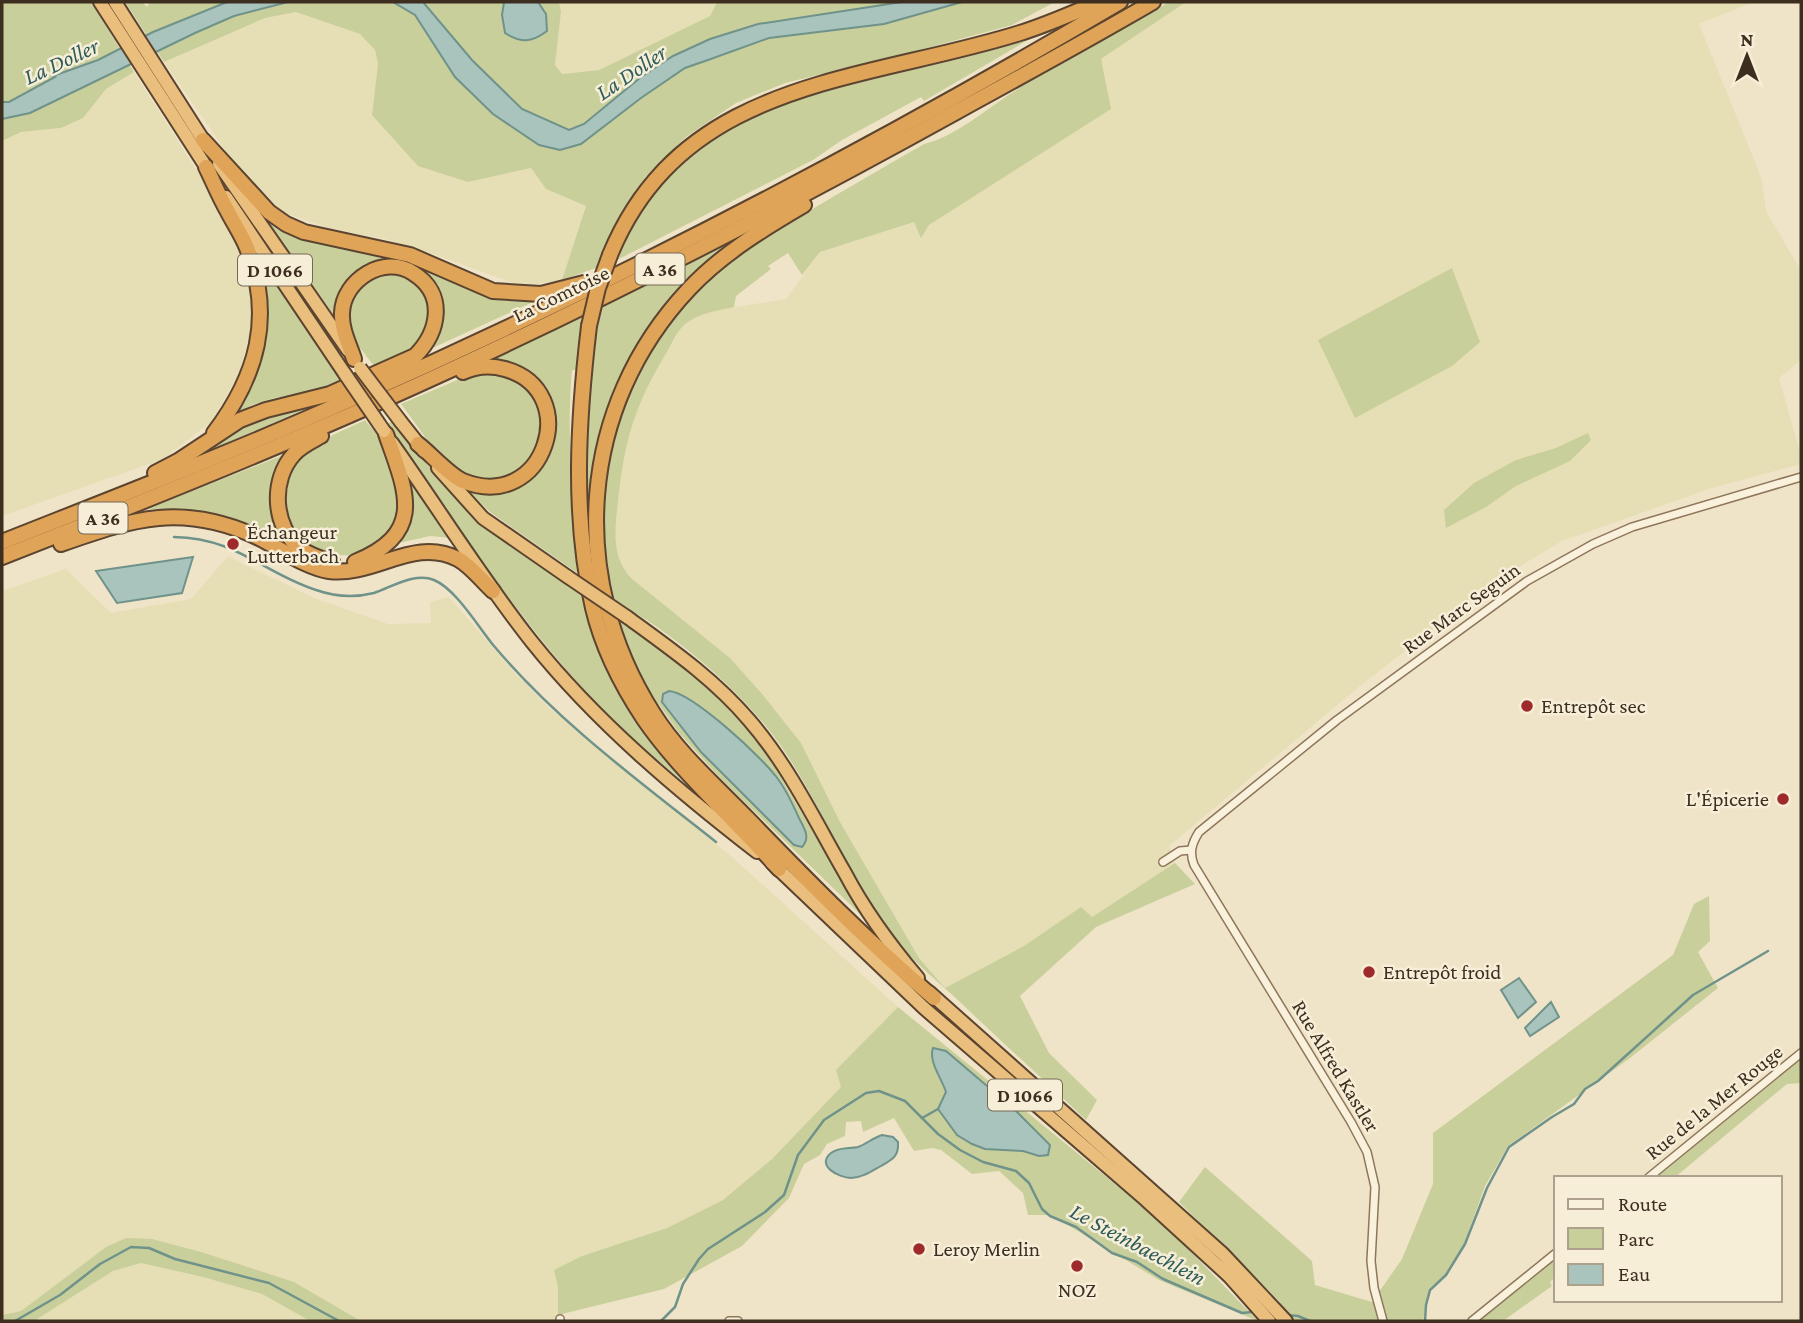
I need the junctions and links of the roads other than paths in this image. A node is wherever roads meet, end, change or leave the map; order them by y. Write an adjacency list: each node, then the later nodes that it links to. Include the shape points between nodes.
1 (100, 2): 6 (highway, D 1066)
2 (115, 2): 6 (highway, D 1066)
3 (1099, 2): 24 (highway, bridge, via 1020,33 800,90 722,123 671,163 632,213 610,255 589,326 581,397 583,541 593,609 609,654 644,719 673,757)
4 (1120, 2): 10 (highway, La Comtoise / A 36, via 848,156)
5 (1153, 2): 8 (highway, La Comtoise / A 36)
6 (123, 28): 7 (highway, D 1066, via 158,69); 9 (highway, D 1066, via 145,75)
7 (203, 140): 10 (highway, via 269,212 304,232 410,255 493,291 541,294); 11 (highway, D 1066)
8 (879, 155): 12 (highway, La Comtoise / A 36, via 671,263); 25 (highway, via 858,174 736,248 689,289 663,320 636,364 608,429 599,469 596,545 612,628 654,715 681,750 769,841)
9 (206, 167): 14 (highway, D 1066, bridge); 15 (highway, via 247,247 260,317 257,350 247,380 232,409)
10 (619, 274): 18 (highway, La Comtoise / A 36, via 349,401)
11 (357, 364): 15 (highway, via 344,331 347,292 355,281 376,269 412,272 426,285 437,315 433,333 415,356 330,394 240,420); 16 (highway, D 1066, bridge)
12 (437, 376): 13 (highway, La Comtoise / A 36); 16 (highway, via 488,367 520,375 537,390 547,411 545,447 535,465 519,479 486,487 460,480)
13 (340, 419): 14 (highway, via 293,455 283,472 278,499 290,537 301,548 338,564 376,554 402,522 406,494); 20 (highway, La Comtoise / A 36)
14 (385, 432): 21 (highway, D 1066)
15 (204, 444): 18 (highway)
16 (418, 444): 25 (highway, D 1066, bridge, via 484,517 689,662 750,721 783,765 868,913)
17 (1801, 477): 22 (street, Rue Marc Seguin, via 1632,527 1527,581 1336,720 1199,832)
18 (114, 498): 19 (highway, La Comtoise / A 36)
19 (2, 542)
20 (2, 557): 21 (highway, via 33,554 143,518 180,517 221,523 325,570 356,571 418,551 441,552 461,560)
21 (493, 591): 24 (highway, D 1066, via 550,663 620,737)
22 (1191, 850): 23 (street); 33 (street, Rue Alfred Kastler, via 1194,865 1367,1152 1375,1187 1371,1261)
23 (1163, 862)
24 (779, 869): 31 (highway, D 1066, via 924,1008 1229,1276)
25 (934, 998): 32 (highway, D 1066, via 1223,1254)
26 (1801, 1053): 27 (street, Rue de la Mer Rouge)
27 (1650, 1176)
28 (1554, 1255): 34 (street)
29 (729, 1321): 30 (street)
30 (738, 1321)
31 (1269, 1321)
32 (1286, 1321)
33 (1383, 1321)
34 (1472, 1321)

